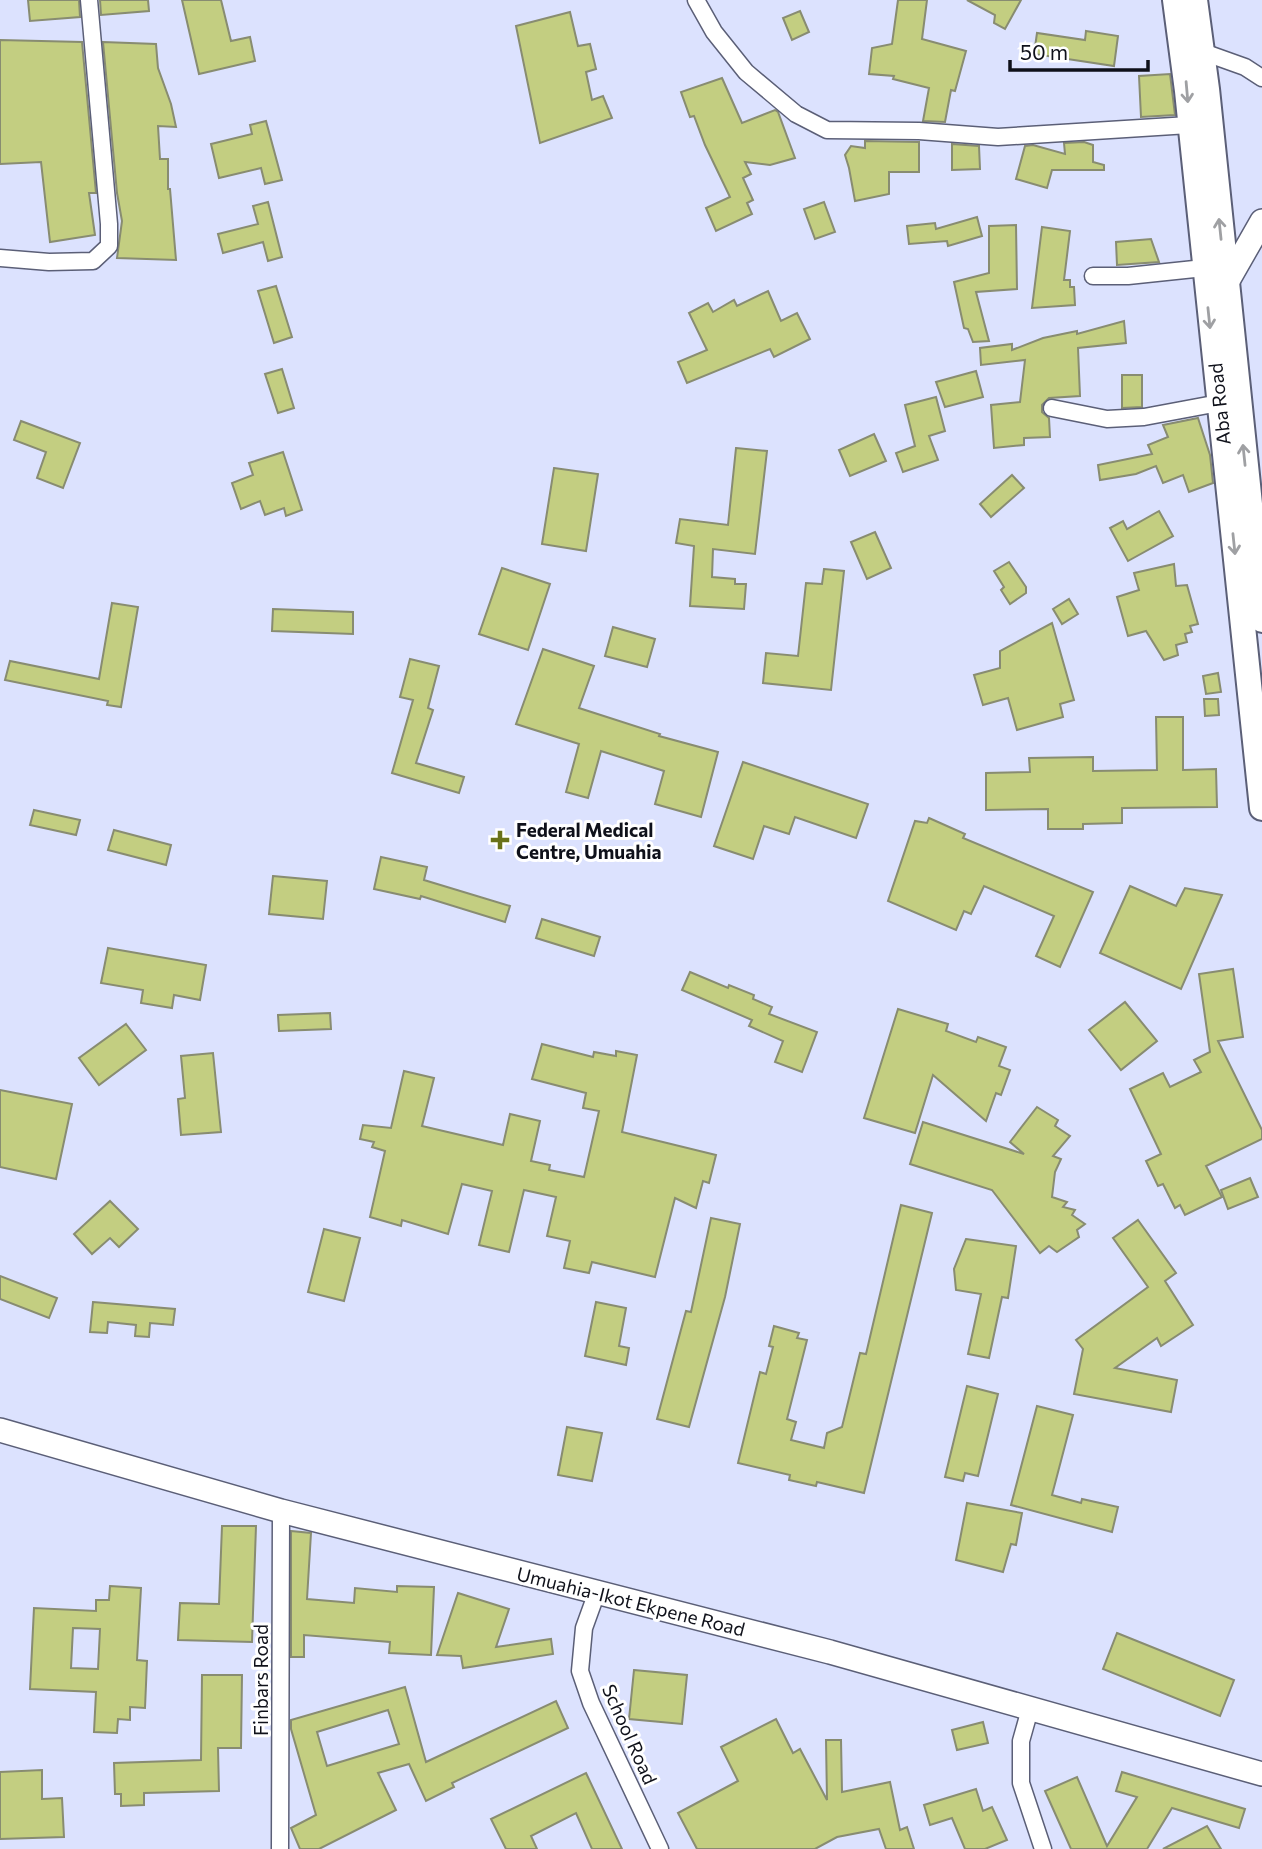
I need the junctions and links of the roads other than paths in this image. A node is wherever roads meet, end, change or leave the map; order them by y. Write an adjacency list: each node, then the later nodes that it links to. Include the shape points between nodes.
1 (89, 0): 9 (street, via 109,246 93,261)
2 (696, 0): 7 (street, via 746,72 796,114 827,130 998,137)
3 (1175, 0): 7 (main road, Aba Road, one-way to 7)
4 (1195, 0): 5 (main road, Aba Road)
5 (1203, 52): 6 (street); 12 (main road, Aba Road, one-way to 5)
6 (1262, 78)
7 (1189, 125): 10 (main road, Aba Road)
8 (1262, 221): 12 (main road)
9 (0, 258)
10 (1204, 268): 11 (street); 13 (main road, Aba Road, one-way to 13)
11 (1093, 276)
12 (1226, 284): 15 (main road, Aba Road, one-way to 12)
13 (1219, 403): 14 (street, via 1107,419); 16 (main road, Aba Road, one-way to 16)
14 (1052, 408)
15 (1262, 620)
16 (1262, 808)
17 (0, 1430): 18 (main road, Umuahia-Ikot Ekpene Road)
18 (281, 1511): 19 (main road, Umuahia-Ikot Ekpene Road); 22 (street, Finbars Road)
19 (597, 1592): 20 (main road, Umuahia-Ikot Ekpene Road); 23 (street, School Road, via 584,1628 580,1671)
20 (1030, 1709): 21 (main road, Umuahia-Ikot Ekpene Road); 24 (street, via 1021,1741 1021,1783)
21 (1262, 1774)
22 (280, 1849)
23 (660, 1849)
24 (1043, 1849)

